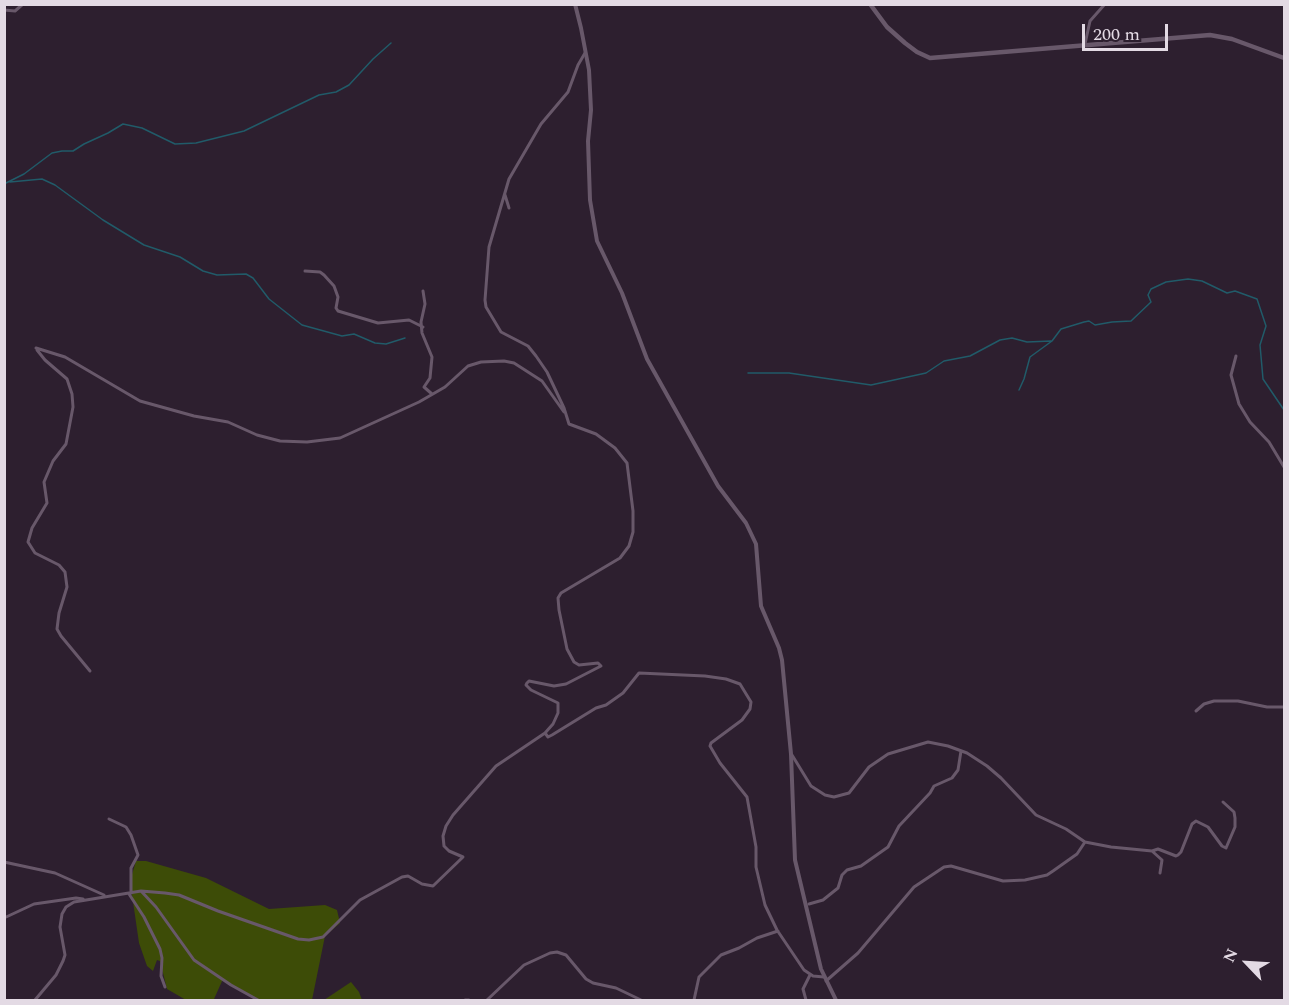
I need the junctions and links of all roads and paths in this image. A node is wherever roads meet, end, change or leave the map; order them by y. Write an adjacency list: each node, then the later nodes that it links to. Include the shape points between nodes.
1 (23, 4): 5 (street, via 15,11)
2 (574, 4): 7 (street)
3 (870, 4): 6 (main road, via 887,27 930,58)
4 (1105, 4): 6 (street, via 1090,21)
5 (4, 10)
6 (1085, 44): 8 (main road, via 1210,35)
7 (586, 51): 9 (street, via 568,92 537,130); 23 (street, via 591,110 590,200 597,241 647,359 718,486 746,523 756,544 761,606 782,660)
8 (1284, 58)
9 (504, 193): 10 (street); 16 (street, via 489,247 484,300 501,332 528,346 536,356)
10 (509, 208)
11 (305, 271): 13 (street, via 320,272 334,286 338,311 378,323 409,320)
12 (423, 291): 13 (street)
13 (423, 327): 15 (street, via 432,357 430,378 424,387)
14 (1236, 356): 17 (street, via 1231,375 1239,404)
15 (432, 394): 16 (street, via 474,363 512,361 542,381); 18 (street, via 340,438 307,442 270,439 228,422 140,401 61,354 36,348 67,379 73,407 66,444 44,482 47,503 28,542 35,553 59,565 65,573 67,587 57,629)
16 (567, 417): 21 (street, via 569,424 596,434 615,448 627,463 633,495 633,532 620,558 558,598 567,649 574,662 601,666 566,684 527,683 559,707)
17 (1284, 467)
18 (90, 671)
19 (1284, 707): 20 (street, via 1214,701)
20 (1196, 711)
21 (545, 733): 30 (street, via 503,759 453,815 444,831 444,846 463,858 436,884 429,886 408,876 392,881 360,900 333,929 316,939 298,939 179,895); 36 (street, via 548,737 606,705 639,673 705,676 740,684 751,702 750,709 710,746 747,797 756,867 765,904)
22 (961, 751): 23 (street, via 928,742 888,754 869,767 849,793 834,797 811,786); 26 (street, via 1001,778 1036,815); 34 (street, via 958,770 952,778 934,786 899,826 888,847 861,866 847,870 838,888 823,900)
23 (791, 754): 38 (street, via 795,860)
24 (1223, 802): 27 (street, via 1235,818 1227,848 1208,827 1196,821 1178,855)
25 (109, 819): 31 (street, via 126,827 138,855 131,868)
26 (1085, 842): 27 (street); 38 (street, via 1083,849 1047,875 1025,880 990,879 951,866 940,869 915,887 858,953)
27 (1152, 851): 29 (street, via 1162,860)
28 (4, 862): 32 (street, via 56,873)
29 (1160, 873)
30 (141, 891): 31 (street); 41 (street, via 194,960)
31 (129, 893): 32 (street); 39 (street, via 160,949)
32 (106, 896): 33 (street)
33 (87, 900): 35 (street, via 43,902); 40 (street, via 74,902 62,914 65,955 56,975)
34 (809, 904)
35 (4, 918)
36 (778, 931): 37 (street); 44 (street, via 721,955 699,977)
37 (810, 975): 38 (street); 45 (street, via 803,989)
38 (825, 979): 46 (street)
39 (165, 987)
40 (35, 1000)
41 (258, 1000)
42 (487, 1000): 43 (street, via 524,965 557,952 566,955 593,983)
43 (642, 1000)
44 (694, 1000)
45 (806, 1000)
46 (836, 1000)

